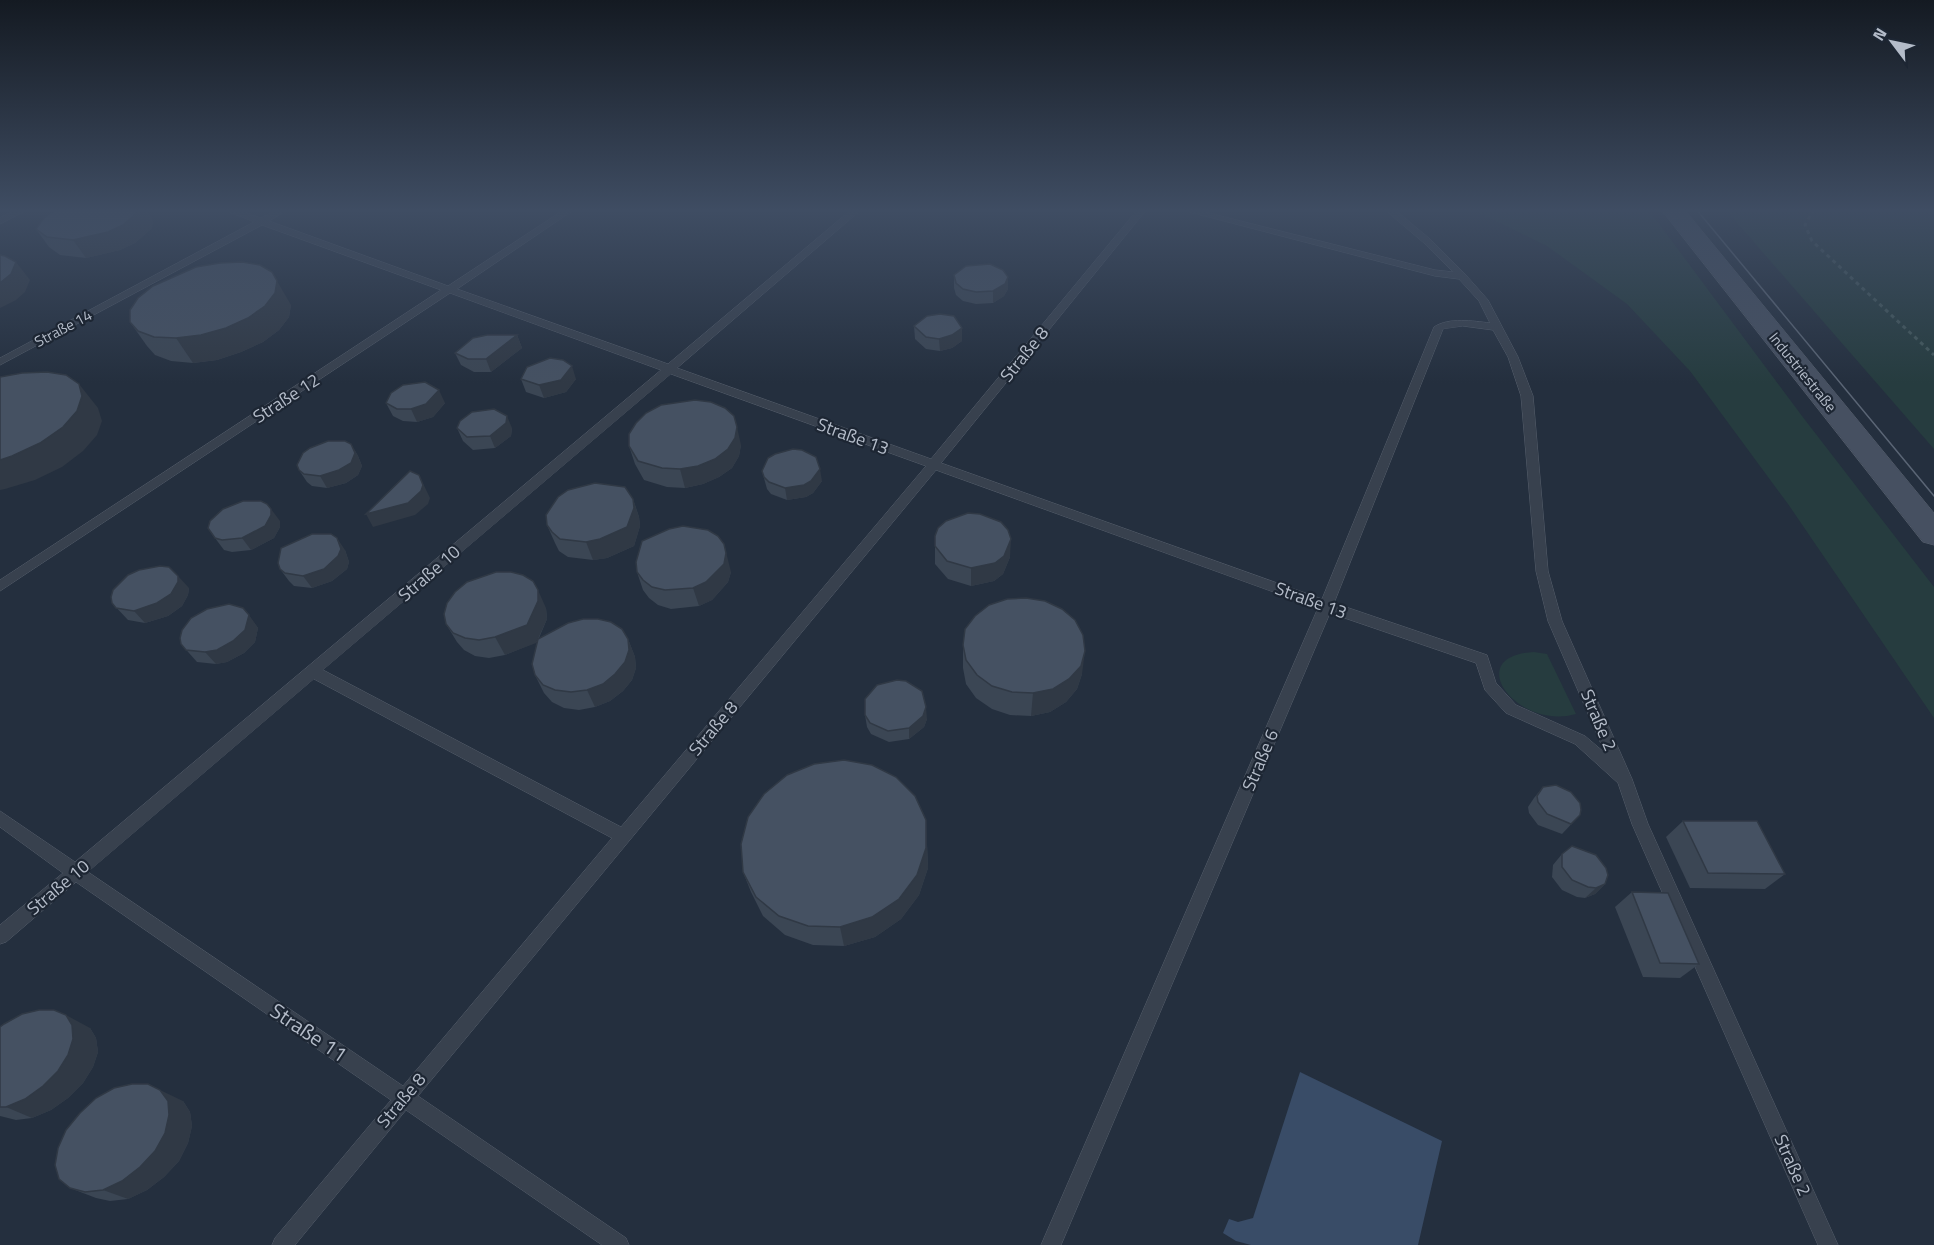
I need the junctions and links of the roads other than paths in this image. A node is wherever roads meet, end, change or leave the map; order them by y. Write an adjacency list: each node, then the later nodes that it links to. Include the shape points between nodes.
1 (177, 267): 12 (lane, Straße 14)
2 (386, 267): 10 (lane, Straße 13)
3 (483, 267): 10 (lane, Straße 12)
4 (789, 267): 13 (lane, Straße 10)
5 (1095, 267): 14 (lane, Straße 8)
6 (1412, 267): 9 (lane)
7 (1453, 267): 9 (lane, Straße 2)
8 (1719, 267): 15 (main road, Industriestraße)
9 (1462, 276): 11 (lane, Straße 2, via 1483,300)
10 (449, 290): 13 (lane, Straße 13); 16 (lane, Straße 12)
11 (1497, 327): 17 (lane, Straße 6, via 1463,323 1439,327); 19 (lane, Straße 2, via 1527,396 1542,571 1555,621)
12 (0, 362)
13 (668, 368): 14 (lane, Straße 13); 18 (lane, Straße 10)
14 (933, 465): 17 (lane, Straße 13); 21 (lane, Straße 8)
15 (1934, 534)
16 (0, 586)
17 (1326, 606): 19 (lane, Straße 13, via 1482,659 1490,686 1511,709 1580,740); 27 (lane, Straße 6)
18 (314, 672): 21 (lane); 22 (lane, Straße 10)
19 (1624, 779): 28 (lane, Straße 2, via 1640,824)
20 (0, 818): 22 (lane, Straße 11)
21 (622, 836): 24 (lane, Straße 8)
22 (75, 872): 23 (lane, Straße 10); 24 (lane, Straße 11)
23 (0, 936)
24 (405, 1096): 25 (lane, Straße 8); 26 (lane, Straße 11)
25 (282, 1245)
26 (619, 1245)
27 (1051, 1245)
28 (1828, 1245)

